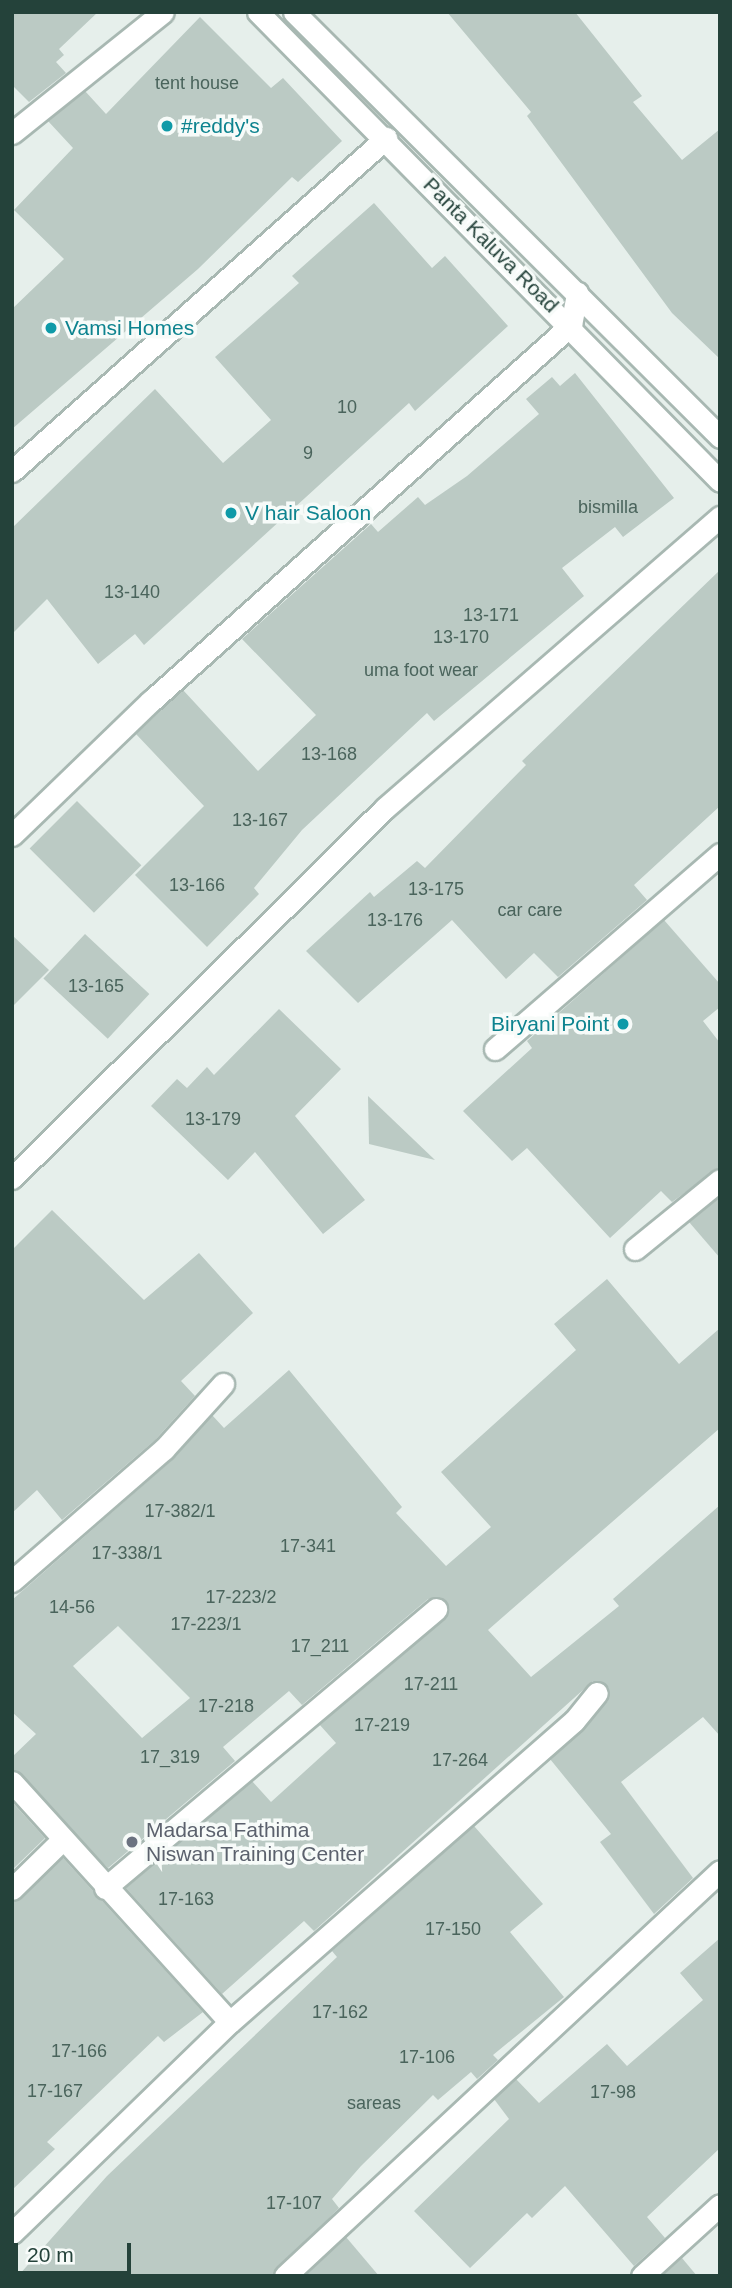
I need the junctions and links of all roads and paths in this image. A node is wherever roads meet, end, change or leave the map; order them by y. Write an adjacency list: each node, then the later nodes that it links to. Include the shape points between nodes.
1 (163, 12): 4 (street)
2 (258, 12): 5 (street, Panta Kaluva Road)
3 (294, 12): 6 (street, Panta Kaluva Road)
4 (12, 133)
5 (386, 138): 7 (street, Panta Kaluva Road); 9 (street)
6 (577, 293): 7 (street); 8 (street, Panta Kaluva Road)
7 (570, 325): 10 (street, Panta Kaluva Road); 12 (street, via 151,701)
8 (720, 437)
9 (12, 471)
10 (720, 481)
11 (720, 517): 15 (street, via 385,808)
12 (12, 835)
13 (720, 854): 14 (street)
14 (495, 1049)
15 (12, 1178)
16 (720, 1180): 17 (street)
17 (635, 1249)
18 (223, 1384): 19 (street, via 164,1449)
19 (12, 1581)
20 (436, 1609): 25 (street)
21 (597, 1693): 27 (street, via 574,1721)
22 (12, 1782): 23 (street)
23 (62, 1840): 25 (street); 26 (street)
24 (720, 1871): 30 (street)
25 (105, 1888): 27 (street)
26 (12, 1889)
27 (230, 2022): 29 (street)
28 (720, 2205): 31 (street)
29 (12, 2233)
30 (285, 2276)
31 (642, 2276)

